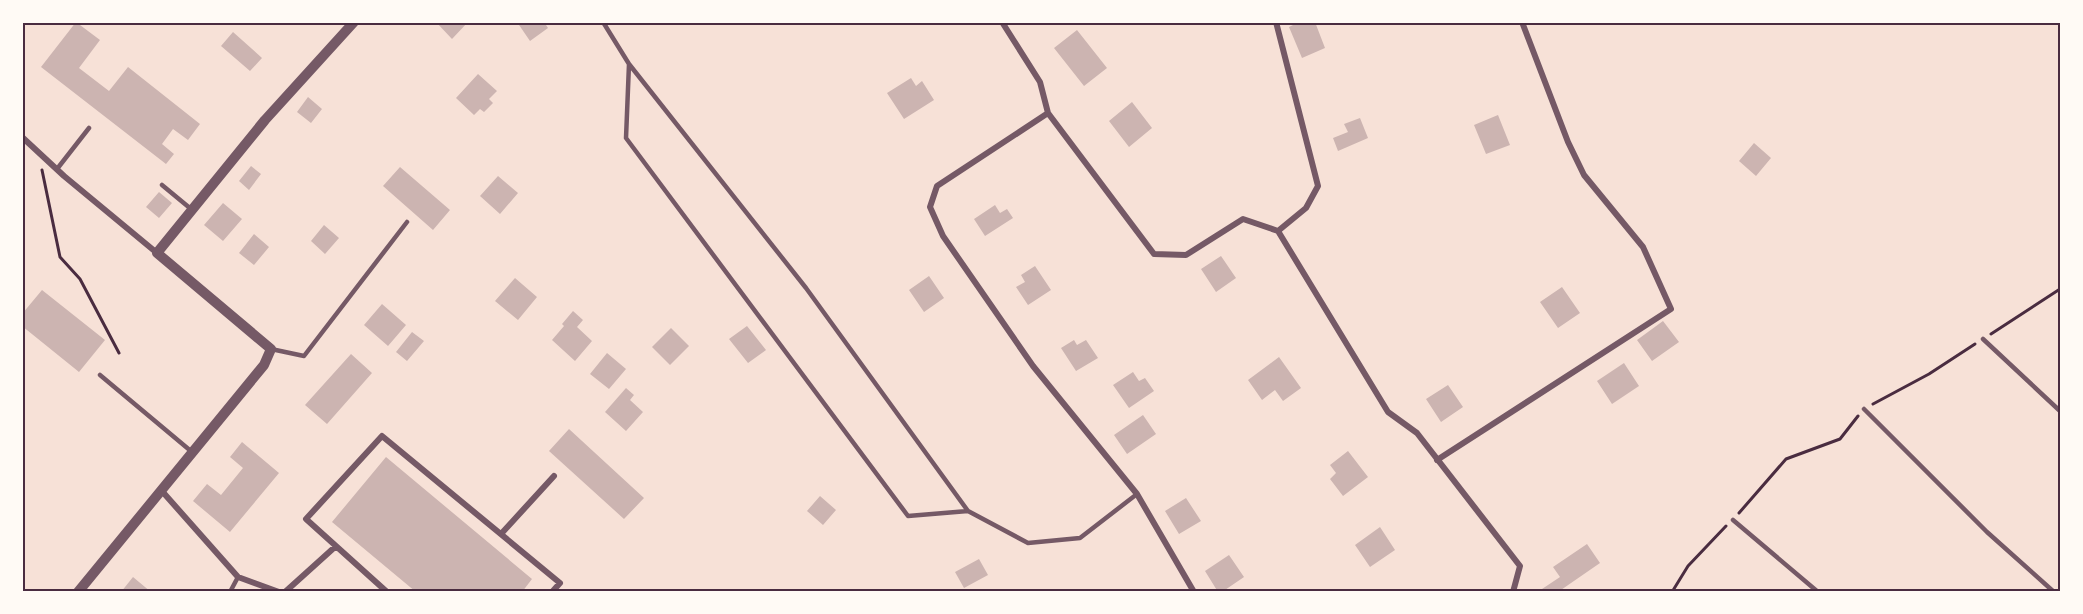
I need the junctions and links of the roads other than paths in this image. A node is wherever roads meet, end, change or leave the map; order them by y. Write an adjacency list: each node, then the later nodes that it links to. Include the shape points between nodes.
1 (354, 22): 12 (street, via 264,120)
2 (603, 22): 6 (lane)
3 (1002, 22): 7 (street, via 1040,82)
4 (1276, 22): 14 (street, via 1318,186 1306,208)
5 (1522, 22): 22 (street, via 1584,175 1643,248 1671,309)
6 (629, 64): 26 (lane, via 806,288); 26 (lane, via 626,138 908,516)
7 (1048, 112): 14 (street, via 1154,254 1186,255 1243,219); 25 (street, via 937,186 930,207 943,236 1033,366)
8 (89, 128): 10 (lane)
9 (22, 137): 10 (street)
10 (57, 170): 15 (street)
11 (162, 185): 12 (lane)
12 (191, 209): 15 (street)
13 (406, 222): 17 (lane, via 304,356)
14 (1278, 231): 22 (street, via 1388,412 1416,434)
15 (158, 253): 17 (street)
16 (1983, 339): 20 (lane)
17 (271, 349): 21 (street, via 264,365)
18 (100, 375): 21 (lane)
19 (1864, 409): 40 (lane, via 1987,532)
20 (2061, 411)
21 (192, 452): 24 (street)
22 (1437, 460): 38 (street, via 1520,566)
23 (554, 476): 28 (street)
24 (161, 490): 30 (street); 31 (street)
25 (1137, 494): 26 (lane, via 1080,538 1028,543); 37 (street)
26 (968, 512)
27 (1733, 520): 39 (lane)
28 (501, 534): 29 (street, via 382,436 306,519); 36 (street, via 560,583)
29 (336, 546): 34 (street); 35 (street)
30 (238, 577): 32 (lane); 33 (street)
31 (78, 591)
32 (230, 591)
33 (279, 591)
34 (285, 591)
35 (387, 591)
36 (552, 591)
37 (1194, 591)
38 (1513, 591)
39 (1818, 591)
40 (2054, 591)

